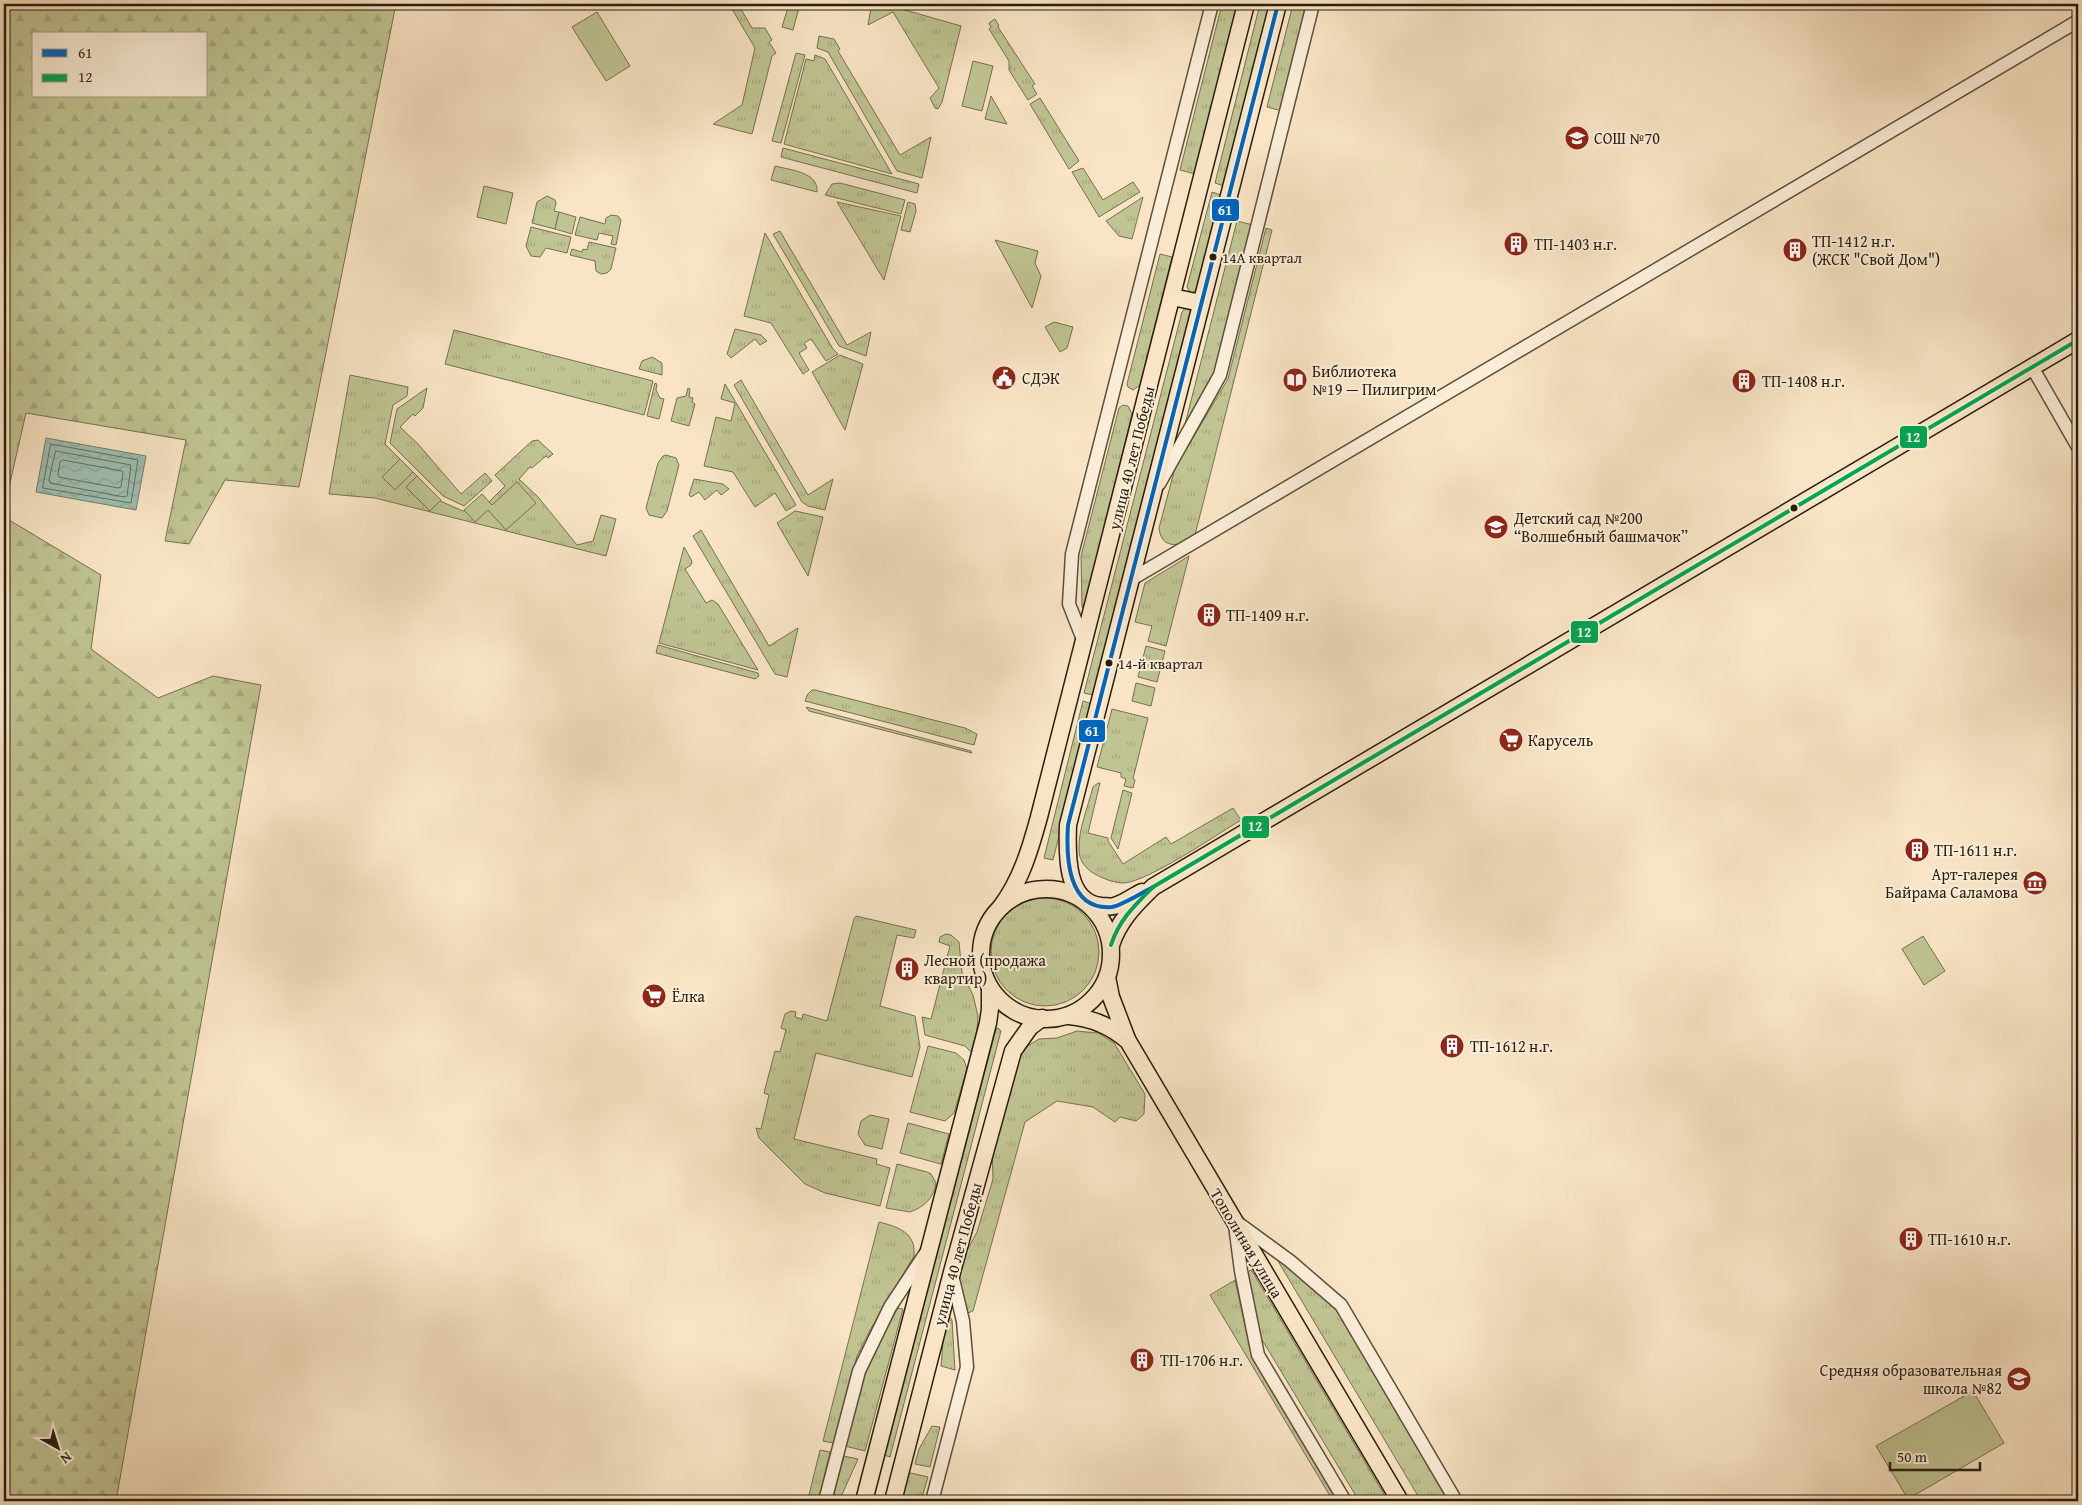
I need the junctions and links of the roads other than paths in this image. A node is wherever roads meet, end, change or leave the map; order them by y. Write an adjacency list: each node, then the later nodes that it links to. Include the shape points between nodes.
1 (1212, 4): 13 (street, via 1072,554 1069,604)
2 (1246, 4): 6 (main road, улица 40 лет Победы)
3 (1278, 4): 7 (main road, улица 40 лет Победы)
4 (1313, 4): 11 (street, via 1220,375)
5 (2078, 21): 12 (street)
6 (1172, 297): 7 (main road); 13 (main road, улица 40 лет Победы)
7 (1201, 303): 11 (main road, улица 40 лет Победы)
8 (2078, 340): 9 (main road)
9 (2032, 367): 10 (street); 14 (main road)
10 (2078, 447)
11 (1151, 499): 12 (main road, улица 40 лет Победы)
12 (1130, 580): 15 (main road, улица 40 лет Победы, via 1068,825 1068,867 1076,888)
13 (1084, 642): 16 (main road, улица 40 лет Победы, via 1032,842 1014,890)
14 (1153, 886): 15 (main road, via 1114,907); 17 (main road, via 1116,930)
15 (1087, 902): 16 (main road, via 1059,889 1042,888 1025,891); 17 (main road, via 1106,927)
16 (1001, 907): 19 (main road, via 984,929 980,946 980,962)
17 (1111, 945): 18 (main road)
18 (1107, 976): 20 (main road, via 1088,1003); 22 (main road, via 1111,997)
19 (990, 990): 21 (main road, via 1012,1011); 24 (main road, улица 40 лет Победы, via 988,1023)
20 (1069, 1016): 21 (main road); 22 (main road, Тополиная улица, via 1085,1017 1115,1030)
21 (1042, 1018): 25 (main road, улица 40 лет Победы, via 1030,1027 1013,1050)
22 (1128, 1041): 23 (main road, Тополиная улица)
23 (1234, 1220): 30 (street, via 1258,1356); 31 (main road, Тополиная улица); 32 (street, via 1290,1261 1341,1305)
24 (929, 1248): 26 (street, улица 40 лет Победы, via 890,1307 859,1371); 27 (main road, улица 40 лет Победы)
25 (952, 1272): 28 (main road, улица 40 лет Победы); 29 (street, via 963,1321 967,1368)
26 (825, 1501)
27 (864, 1501)
28 (893, 1501)
29 (932, 1501)
30 (1344, 1501)
31 (1400, 1501)
32 (1456, 1501)

